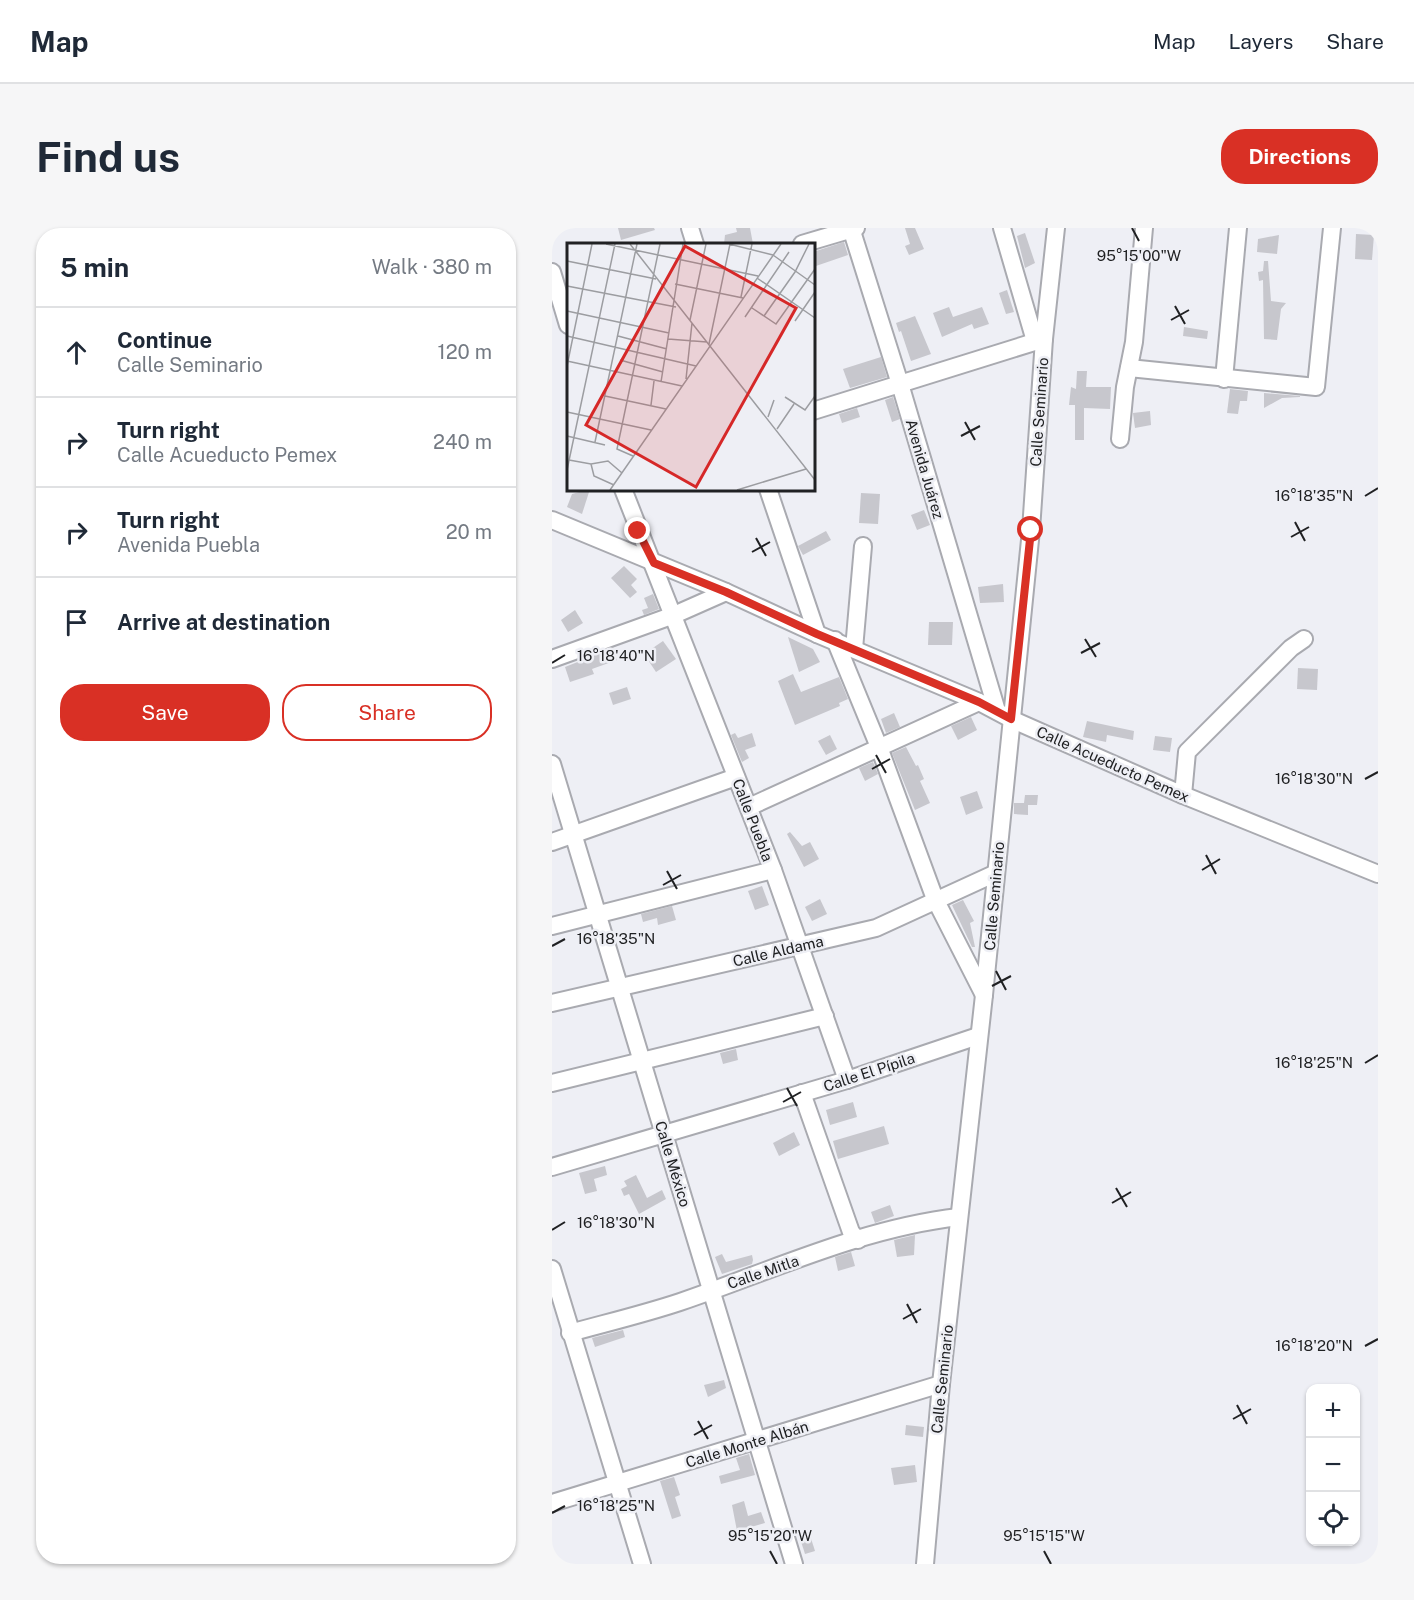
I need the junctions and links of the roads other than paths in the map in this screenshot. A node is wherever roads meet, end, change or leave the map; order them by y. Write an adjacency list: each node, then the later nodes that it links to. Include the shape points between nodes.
1 (690, 228): 8 (street)
2 (853, 228): 9 (street); 15 (street, Avenida Juárez)
3 (1002, 228): 12 (street)
4 (1056, 228): 12 (street, Calle Seminario)
5 (1144, 228): 13 (street)
6 (1238, 228): 14 (street)
7 (1332, 228): 14 (street, via 1316,387)
8 (695, 243)
9 (805, 243)
10 (552, 272): 11 (street)
11 (564, 322)
12 (1040, 340): 15 (street); 31 (street, Calle Seminario, via 1031,530)
13 (1130, 368): 14 (street); 17 (street)
14 (1224, 379)
15 (900, 384): 16 (street); 31 (street, Avenida Juárez)
16 (814, 411)
17 (1120, 439)
18 (623, 490): 22 (street, Calle Puebla)
19 (768, 490): 25 (street)
20 (552, 520): 22 (street, Calle Acueducto Pemex)
21 (863, 546): 28 (street)
22 (654, 563): 23 (street, Calle Acueducto Pemex); 24 (street, Calle Puebla)
23 (726, 592): 24 (street); 25 (street, Calle Acueducto Pemex)
24 (674, 615): 29 (street); 34 (street, Calle Puebla)
25 (817, 634): 27 (street, Calle Acueducto Pemex)
26 (1304, 639): 35 (street, via 1187,752)
27 (835, 640): 28 (street, Calle Acueducto Pemex); 32 (street)
28 (854, 649): 30 (street, Calle Acueducto Pemex)
29 (552, 659)
30 (979, 702): 31 (street, Calle Acueducto Pemex); 32 (street)
31 (1004, 715): 35 (street, Calle Acueducto Pemex); 40 (street, Calle Seminario)
32 (879, 747): 36 (street); 42 (street)
33 (552, 764): 37 (street, Calle México)
34 (736, 777): 36 (street, Calle Puebla); 37 (street)
35 (1183, 795): 41 (street, Calle Acueducto Pemex)
36 (749, 807): 39 (street, Calle Puebla)
37 (574, 835): 38 (street); 43 (street, Calle México)
38 (552, 842)
39 (772, 870): 43 (street); 45 (street, Calle Puebla)
40 (996, 873): 42 (street, Calle Aldama); 47 (street, Calle Seminario)
41 (1378, 874)
42 (935, 899): 45 (street, Calle Aldama, via 876,928); 47 (street)
43 (598, 914): 44 (street); 46 (street, Calle México)
44 (552, 926)
45 (801, 947): 46 (street, Calle Aldama); 49 (street, Calle Puebla)
46 (620, 988): 48 (street, Calle Aldama); 51 (street, Calle México)
47 (984, 995): 50 (street, Calle Seminario)
48 (552, 1003)
49 (825, 1016): 51 (street); 52 (street, Calle Puebla)
50 (978, 1036): 52 (street, Calle El Pípila); 57 (street, Calle Seminario)
51 (643, 1060): 53 (street); 55 (street, Calle México)
52 (847, 1080): 54 (street, Calle El Pípila)
53 (552, 1083)
54 (802, 1093): 55 (street, Calle El Pípila); 58 (street, via 851,1232)
55 (663, 1134): 56 (street, Calle El Pípila); 60 (street, Calle México)
56 (552, 1167)
57 (959, 1217): 58 (street, Calle Mitla, via 927,1221); 62 (street, Calle Seminario)
58 (858, 1240): 60 (street, Calle Mitla)
59 (552, 1269): 61 (street)
60 (711, 1289): 61 (street, Calle Mitla, via 680,1302); 63 (street, Calle México)
61 (570, 1333): 64 (street)
62 (941, 1384): 63 (street, Calle Monte Albán); 68 (street, Calle Seminario)
63 (758, 1441): 64 (street, Calle Monte Albán); 67 (street, Calle México)
64 (619, 1483): 65 (street, Calle Monte Albán); 66 (street)
65 (552, 1503)
66 (642, 1564)
67 (794, 1564)
68 (925, 1564)

